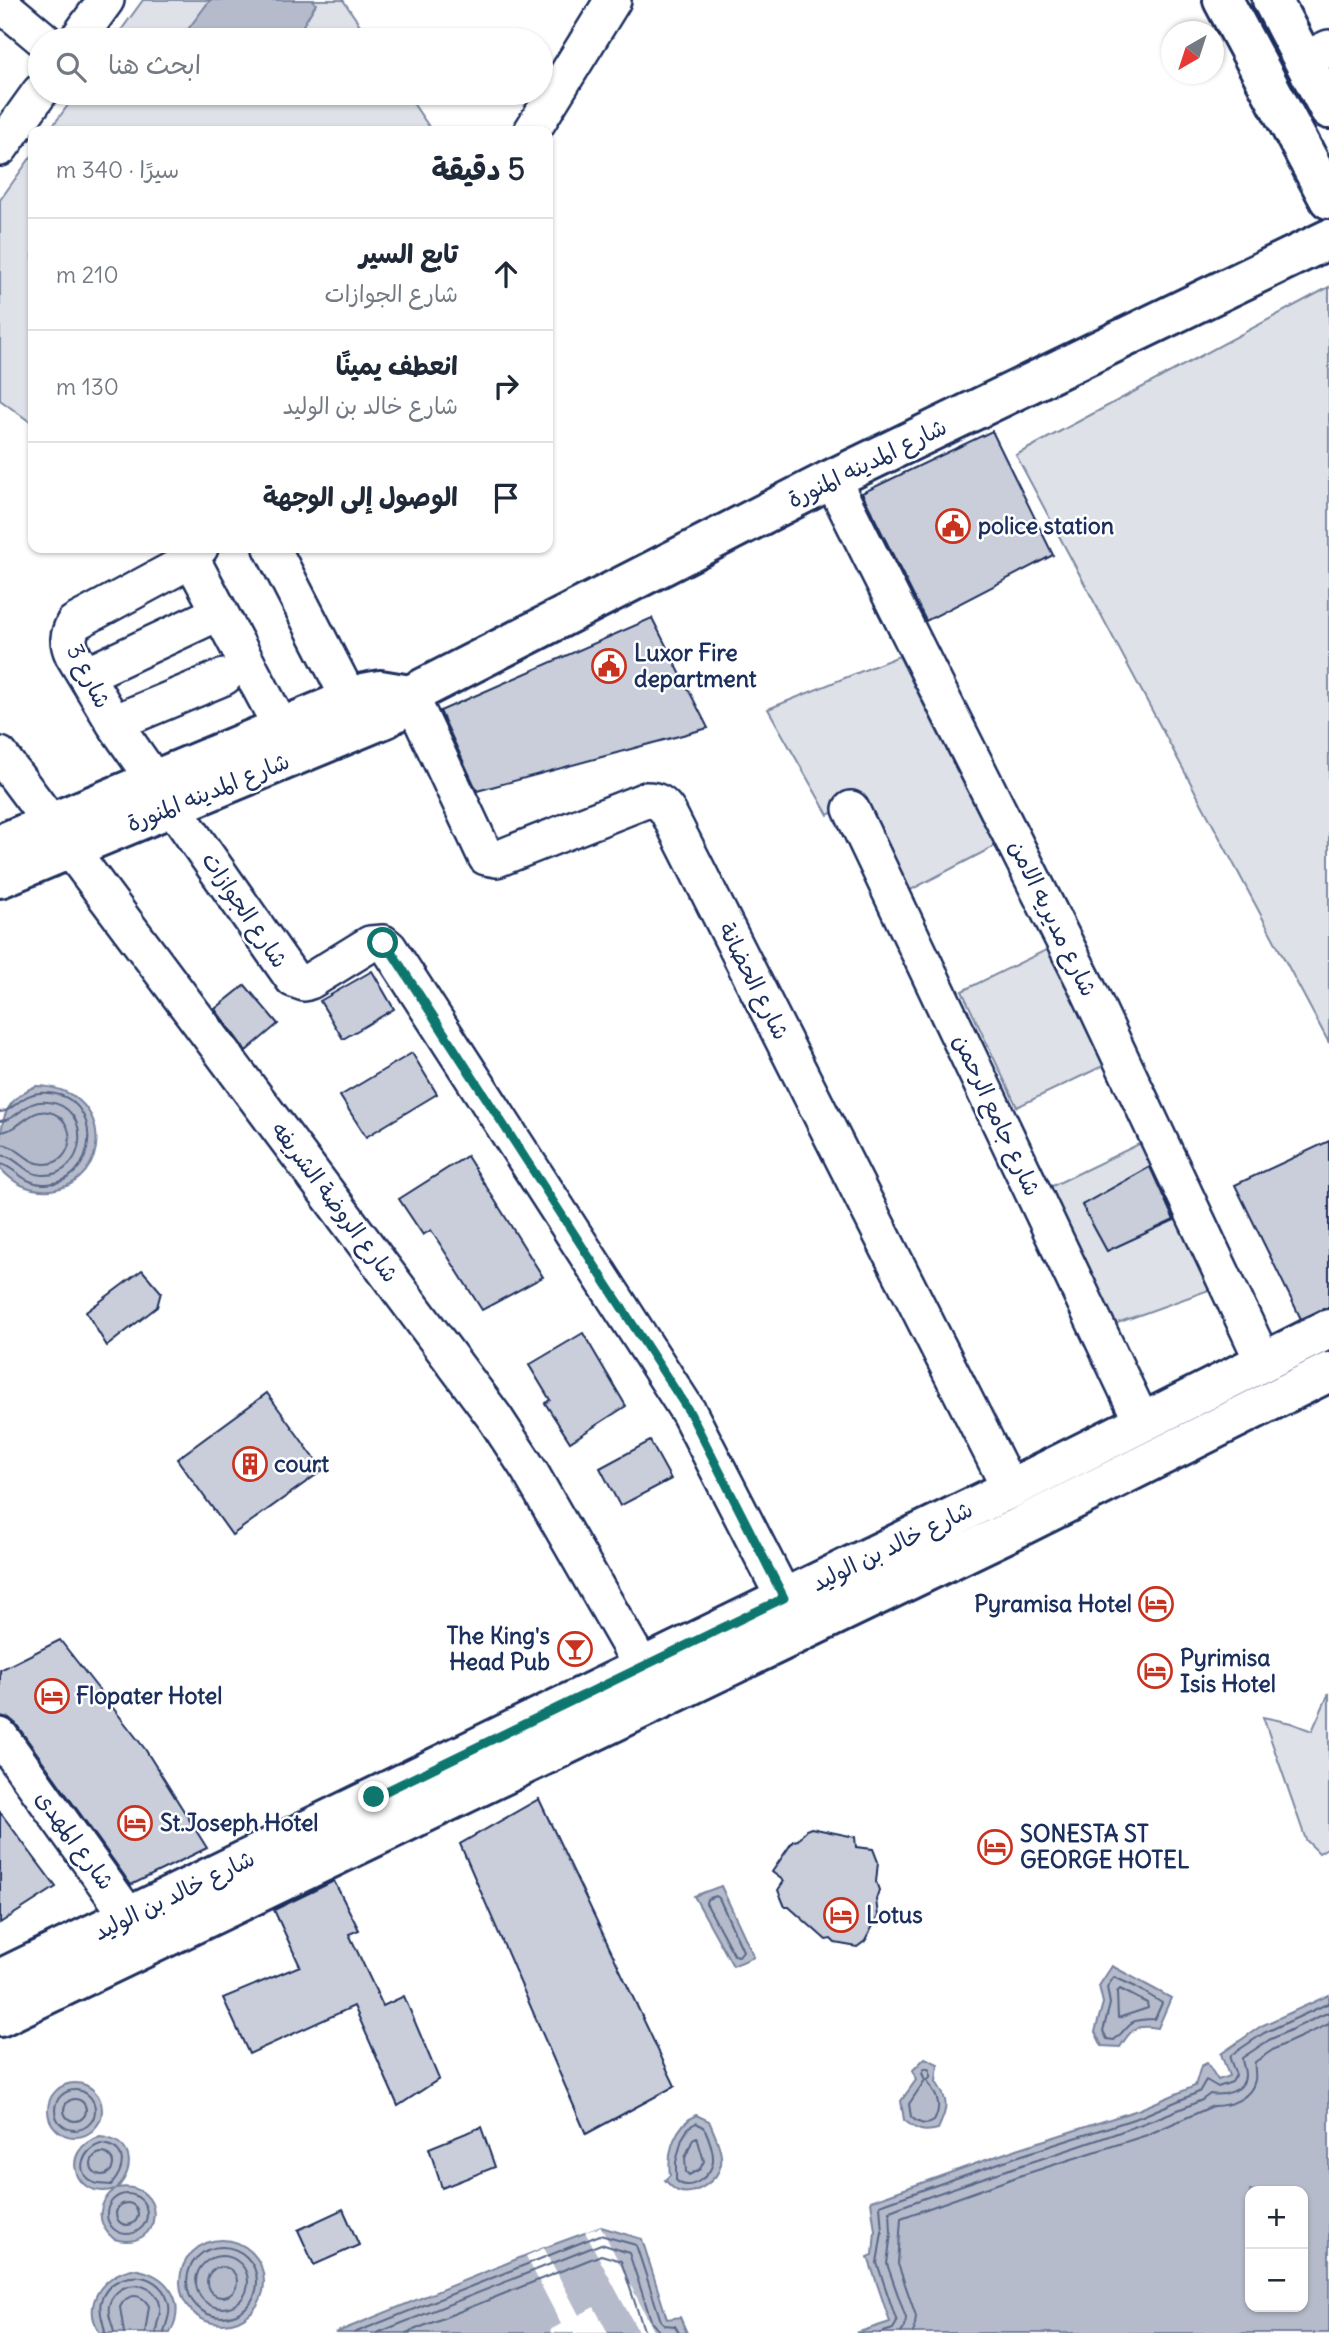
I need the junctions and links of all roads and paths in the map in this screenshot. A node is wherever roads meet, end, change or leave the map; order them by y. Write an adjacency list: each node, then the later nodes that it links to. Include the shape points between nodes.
1 (106, 0): 7 (street)
2 (613, 0): 9 (street)
3 (1223, 0): 15 (main road)
4 (1272, 0): 8 (main road)
5 (0, 3): 6 (street)
6 (30, 28)
7 (86, 28)
8 (1316, 54): 12 (main road)
9 (553, 97)
10 (31, 105): 14 (street)
11 (548, 105): 13 (street)
12 (1329, 109)
13 (535, 126)
14 (0, 148)
15 (1329, 199)
16 (1329, 239): 17 (main road, شارع المدينه المنورة)
17 (832, 479): 23 (main road, شارع المدينه المنورة); 34 (street, شارع مديريه الامن, via 1090,993)
18 (196, 553): 20 (street); 21 (street, شارع 3, via 75,623 68,645)
19 (275, 553): 24 (street)
20 (220, 612): 21 (street); 26 (street)
21 (86, 676): 25 (street, شارع 3)
22 (224, 677): 25 (street)
23 (410, 695): 24 (main road, شارع المدينه المنورة, via 380,690); 28 (main road, شارع المدينه المنورة, via 386,718); 37 (street, شارع الحضانة, via 485,857 497,859 646,800 663,805)
24 (350, 700): 26 (main road, شارع المدينه المنورة)
25 (114, 723): 28 (street, شارع 3)
26 (282, 729): 28 (main road, شارع المدينه المنورة)
27 (0, 755): 30 (street, شارع الروضة الشريفه)
28 (164, 793): 30 (main road, شارع المدينه المنورة); 38 (street, شارع الجوازات, via 293,979 310,981 370,944 383,943 389,948 690,1413)
29 (851, 809): 36 (street, شارع جامع الرحمن)
30 (61, 836): 31 (main road, شارع المدينه المنورة); 32 (main road, شارع المدينه المنورة); 39 (street, شارع الروضة الشريفه, via 495,1418)
31 (0, 844)
32 (0, 878)
33 (1329, 1329): 34 (main road, شارع خالد بن الوليد)
34 (1263, 1361): 36 (main road, شارع خالد بن الوليد)
35 (1329, 1372): 41 (main road, شارع خالد بن الوليد, via 1015,1529)
36 (1142, 1422): 37 (main road, شارع خالد بن الوليد)
37 (1010, 1489): 38 (main road, شارع خالد بن الوليد)
38 (784, 1598): 39 (main road, شارع خالد بن الوليد)
39 (642, 1667): 41 (main road, شارع خالد بن الوليد)
40 (0, 1736): 42 (street, شارع المهدى)
41 (354, 1827): 42 (main road, شارع خالد بن الوليد)
42 (139, 1931): 43 (main road, شارع خالد بن الوليد); 44 (main road, شارع خالد بن الوليد)
43 (0, 1979)
44 (0, 2017)

